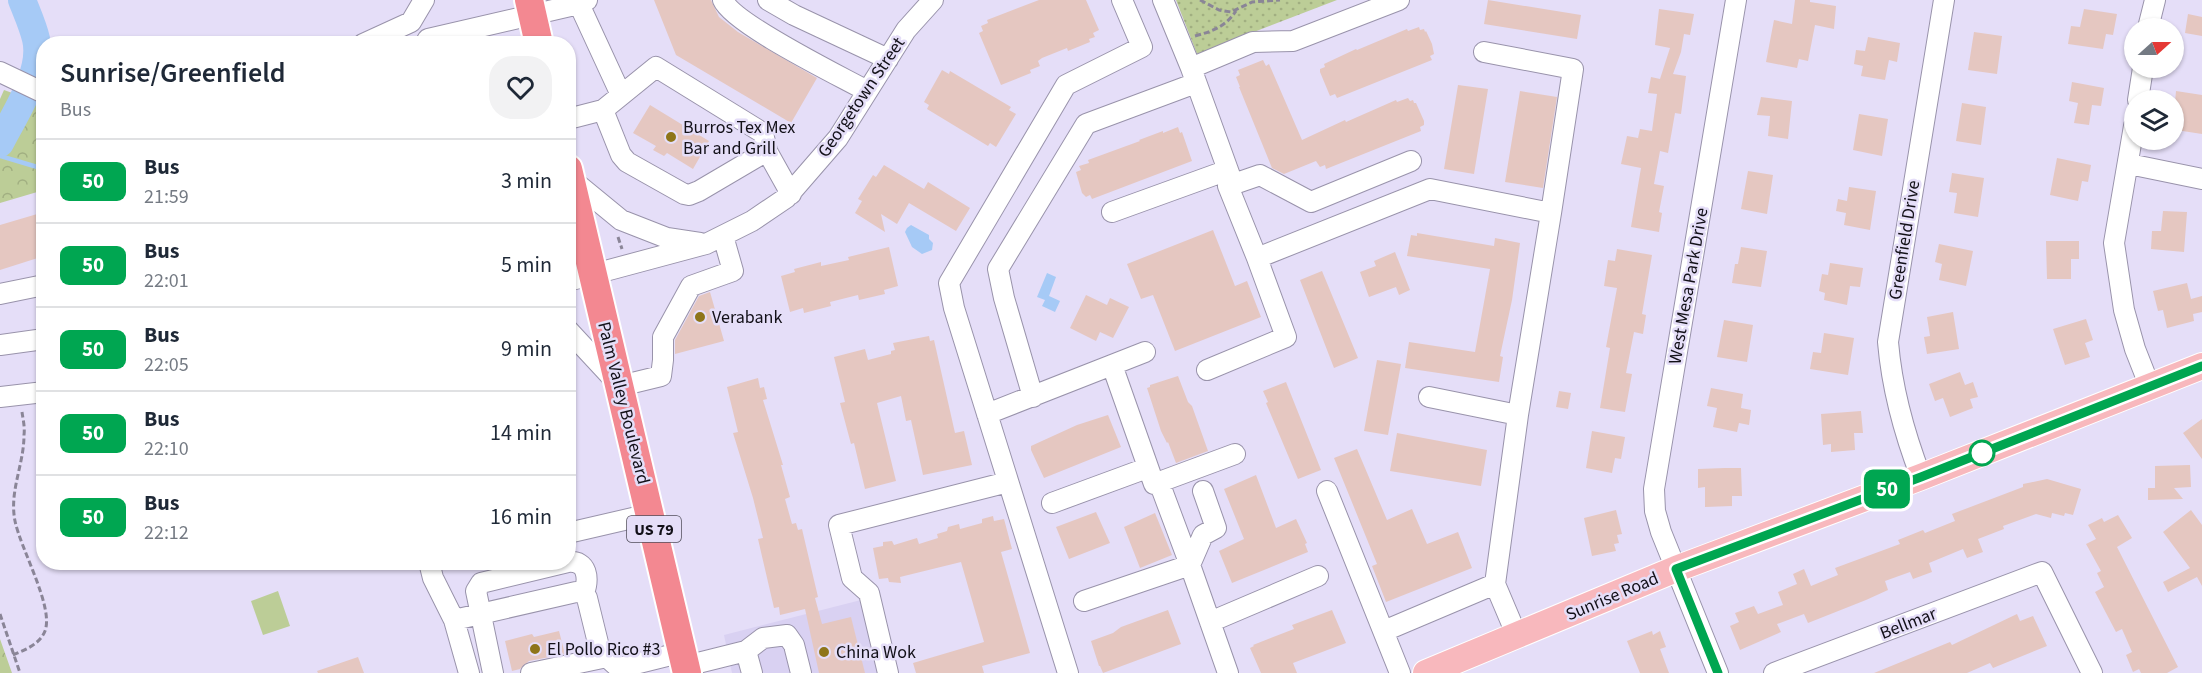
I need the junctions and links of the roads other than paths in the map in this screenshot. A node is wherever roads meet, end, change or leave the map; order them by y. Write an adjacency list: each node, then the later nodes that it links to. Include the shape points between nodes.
1 (424, 0): 14 (street, via 411,22)
2 (723, 0): 22 (street, via 734,15)
3 (768, 0): 18 (street)
4 (933, 0): 18 (street, Georgetown Street, via 906,30)
5 (1122, 0): 55 (street, via 1142,47 1066,85 949,283)
6 (1163, 0): 20 (street)
7 (1399, 0): 20 (street, via 1293,41 1253,42)
8 (1736, 0): 68 (street, West Mesa Park Drive, via 1654,478 1655,511)
9 (1944, 0): 59 (street, Greenfield Drive, via 1888,342 1896,398)
10 (2155, 0): 13 (street)
11 (583, 2): 12 (street); 23 (street)
12 (530, 7): 15 (street); 16 (highway)
13 (2150, 18)
14 (380, 36)
15 (438, 36)
16 (537, 36)
17 (1485, 52): 35 (street, via 1573,69)
18 (888, 59): 22 (street, Georgetown Street)
19 (2, 73): 21 (street)
20 (1194, 76): 30 (street); 54 (street, via 1086,124 998,269)
21 (36, 89)
22 (867, 91): 33 (street, Georgetown Street, via 838,138)
23 (621, 95): 24 (street); 27 (street, via 656,67 763,133)
24 (603, 110): 25 (street); 27 (street, via 621,156 684,194 690,195)
25 (576, 117)
26 (2131, 150): 29 (street)
27 (767, 151): 33 (street)
28 (1411, 161): 30 (street, via 1311,202 1260,175)
29 (2129, 164): 32 (street); 50 (street, via 2114,243 2124,310 2134,349)
30 (1231, 177): 34 (street); 38 (street, via 1228,186)
31 (576, 179): 37 (street, via 621,220 667,238)
32 (2202, 179)
33 (791, 194): 37 (street, Georgetown Street, via 752,221)
34 (1112, 212)
35 (1551, 213): 38 (street, via 1430,189); 56 (street)
36 (576, 231): 39 (highway, Palm Valley Boulevard / US 79)
37 (714, 240): 39 (street, Georgetown Street); 49 (street, via 733,271 690,286 663,337 661,376)
38 (1257, 258): 48 (street, via 1287,337)
39 (581, 278): 49 (highway, Palm Valley Boulevard / US 79)
40 (36, 287): 41 (street)
41 (0, 294)
42 (576, 339): 49 (street)
43 (36, 340): 44 (street)
44 (0, 345)
45 (1145, 352): 46 (street)
46 (1112, 365): 54 (street); 58 (street)
47 (2202, 366): 50 (main road, Sunrise Road)
48 (1207, 370)
49 (620, 386): 64 (highway, Palm Valley Boulevard / US 79)
50 (2150, 387): 59 (main road, Sunrise Road)
51 (36, 393): 53 (street)
52 (1430, 397): 56 (street)
53 (0, 398)
54 (1033, 398): 55 (street)
55 (987, 414): 60 (street)
56 (1518, 415): 72 (street)
57 (1235, 454): 58 (street)
58 (1153, 475): 63 (street); 67 (street)
59 (1921, 477): 68 (main road, Sunrise Road)
60 (1008, 482): 88 (street, via 839,525 852,578 869,593); 89 (street)
61 (1203, 491): 67 (street, via 1216,528 1203,535)
62 (1327, 491): 78 (street)
63 (1052, 502)
64 (650, 514): 65 (street); 81 (highway, Palm Valley Boulevard / US 79)
65 (576, 530)
66 (576, 562): 73 (street, via 586,570 588,582)
67 (1190, 565): 74 (street); 77 (street)
68 (1676, 569): 79 (main road, Sunrise Road); 93 (street, West Mesa Park Drive)
69 (431, 570): 76 (street)
70 (535, 570): 75 (street, via 481,583 476,591)
71 (1318, 576): 77 (street)
72 (1495, 584): 78 (street); 79 (street)
73 (584, 593): 75 (street); 82 (street, via 600,651)
74 (1084, 601)
75 (479, 614): 76 (street); 84 (street)
76 (454, 620): 83 (street)
77 (1210, 621): 90 (street)
78 (1384, 631): 91 (street)
79 (1516, 636): 92 (main road, Sunrise Road)
80 (746, 651): 81 (street); 86 (street); 87 (street, via 763,638 787,635 794,645)
81 (685, 664): 82 (street)
82 (615, 666): 85 (street)
83 (469, 673)
84 (493, 673)
85 (531, 673)
86 (753, 673)
87 (801, 673)
88 (888, 673)
89 (1068, 673)
90 (1228, 673)
91 (1400, 673)
92 (1426, 673)
93 (1718, 673)
94 (1774, 673): 95 (street, Bellmar, via 2042,572)
95 (2092, 673)

